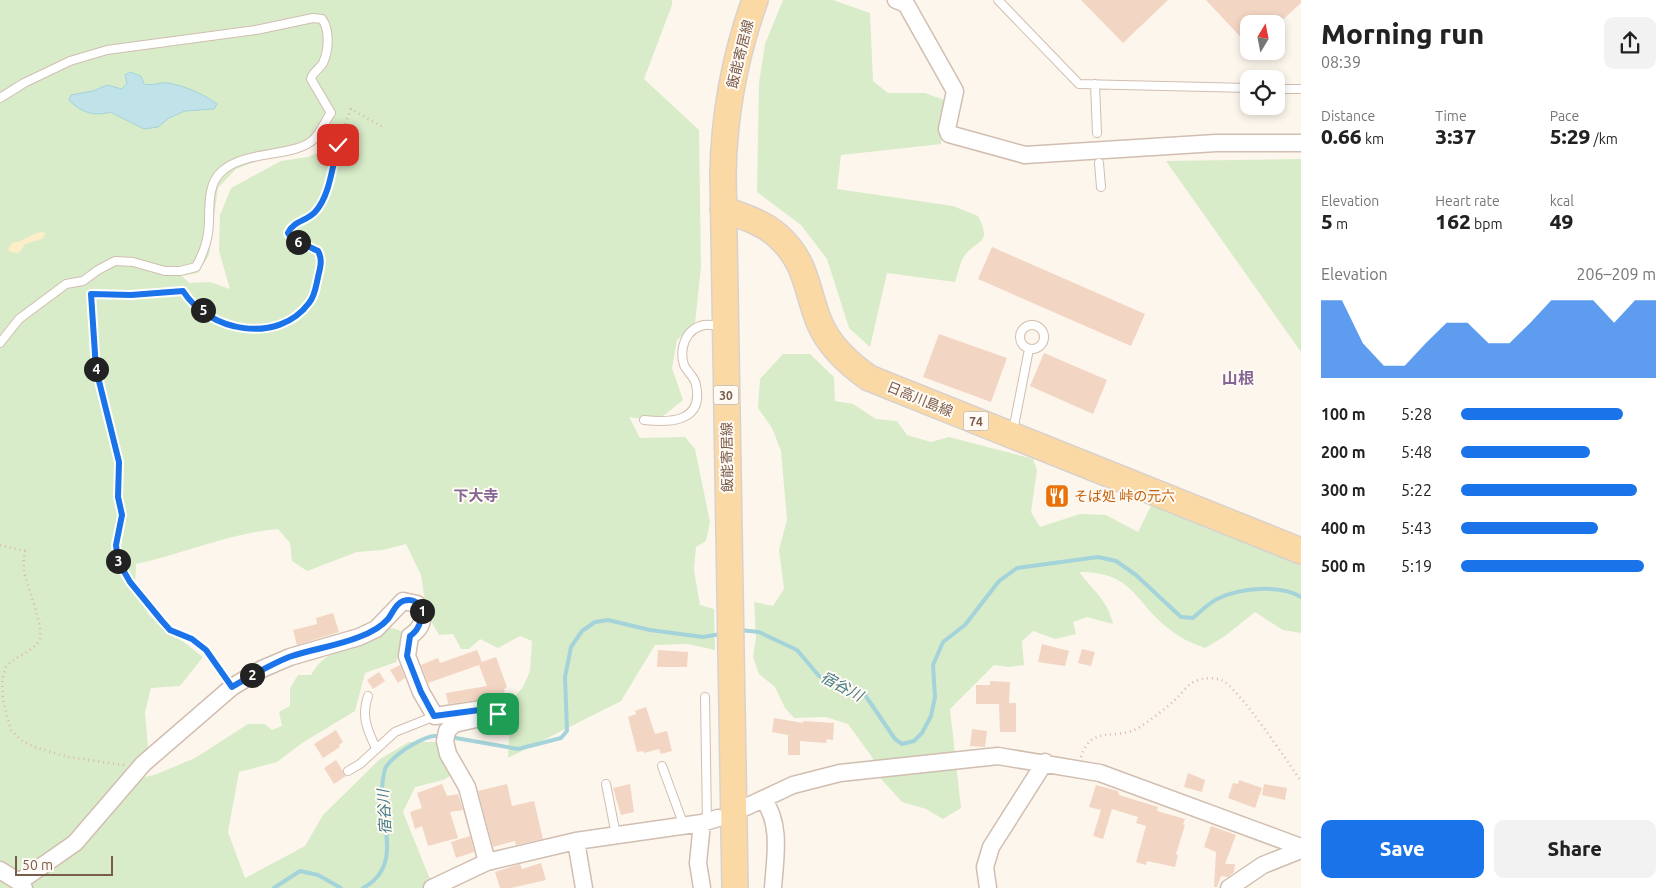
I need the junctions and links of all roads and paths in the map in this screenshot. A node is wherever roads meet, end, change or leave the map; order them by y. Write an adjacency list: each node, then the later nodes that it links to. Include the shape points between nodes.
1 (755, 0): 14 (main road, 飯能寄居線 / 30, via 739,51 729,100 724,145)
2 (896, 0): 11 (street, via 906,4 955,92 947,129 949,134 1025,155 1216,143)
3 (998, 0): 4 (lane, via 1079,84)
4 (1094, 84): 5 (lane); 10 (lane)
5 (1240, 88)
6 (1285, 89): 7 (lane)
7 (1301, 89)
8 (0, 98): 16 (lane, via 70,61 107,50 256,30 313,18 322,19 328,35 323,63 311,79 331,113 306,144 259,154 220,172 211,186 207,237 196,267 165,271 133,262 115,261 83,281 66,284 19,319)
9 (384, 127): 22 (path, via 351,109 317,211 291,227 288,233 291,238 318,251 321,261 309,304 283,324 270,330 255,331 222,322 190,301 183,291 91,294 96,369 119,462 118,497 122,515 116,545 122,571 170,630 192,639 206,650)
10 (1098, 133)
11 (1301, 143)
12 (1100, 163): 13 (lane)
13 (1101, 188)
14 (723, 209): 15 (main road, 飯能寄居線 / 30); 19 (main road, 日高川島線 / 74, via 766,227 789,248 808,283 826,336 855,368 881,383)
15 (724, 326): 18 (lane, via 704,325 694,330 682,347 685,368 696,383 695,403 691,411 677,421); 48 (main road, 飯能寄居線 / 30)
16 (0, 343)
17 (1029, 349): 19 (lane)
18 (644, 420)
19 (1012, 436): 21 (main road, 日高川島線 / 74)
20 (0, 545): 28 (path, via 25,551 26,584 41,630 40,640 6,667 2,680 3,700 11,730 34,747 68,756 119,765)
21 (1301, 551)
22 (232, 687): 25 (street, via 290,657 376,629 397,605 403,601 411,602 422,611 422,623 410,636 407,656); 28 (street)
23 (368, 696): 26 (lane, via 364,720)
24 (705, 697): 36 (lane)
25 (434, 716): 26 (lane, via 395,732); 42 (street, via 496,707 503,709 503,713 454,724 447,731 445,741 448,754 467,787)
26 (376, 748): 31 (lane)
27 (1045, 762): 30 (street); 34 (street, via 998,756 840,773 793,785); 50 (street, via 991,848 985,867)
28 (142, 764): 44 (street, via 75,843)
29 (662, 766): 37 (lane)
30 (1078, 768): 32 (path, via 1085,746 1092,738 1121,734 1139,727 1176,699 1191,683 1210,678 1230,685); 40 (street, via 1156,792)
31 (348, 771)
32 (1301, 781)
33 (606, 784): 38 (lane)
34 (763, 799): 35 (street); 49 (street, via 773,816 776,830)
35 (746, 807)
36 (709, 821): 37 (street); 47 (street, via 698,863)
37 (684, 826): 38 (street)
38 (616, 835): 39 (street)
39 (576, 841): 42 (street); 46 (street)
40 (1301, 847)
41 (1301, 850): 51 (street, via 1263,865)
42 (487, 862): 45 (street)
43 (0, 870): 44 (street)
44 (21, 885)
45 (432, 888)
46 (584, 888)
47 (702, 888)
48 (735, 888)
49 (773, 888)
50 (988, 888)
51 (1229, 888)

